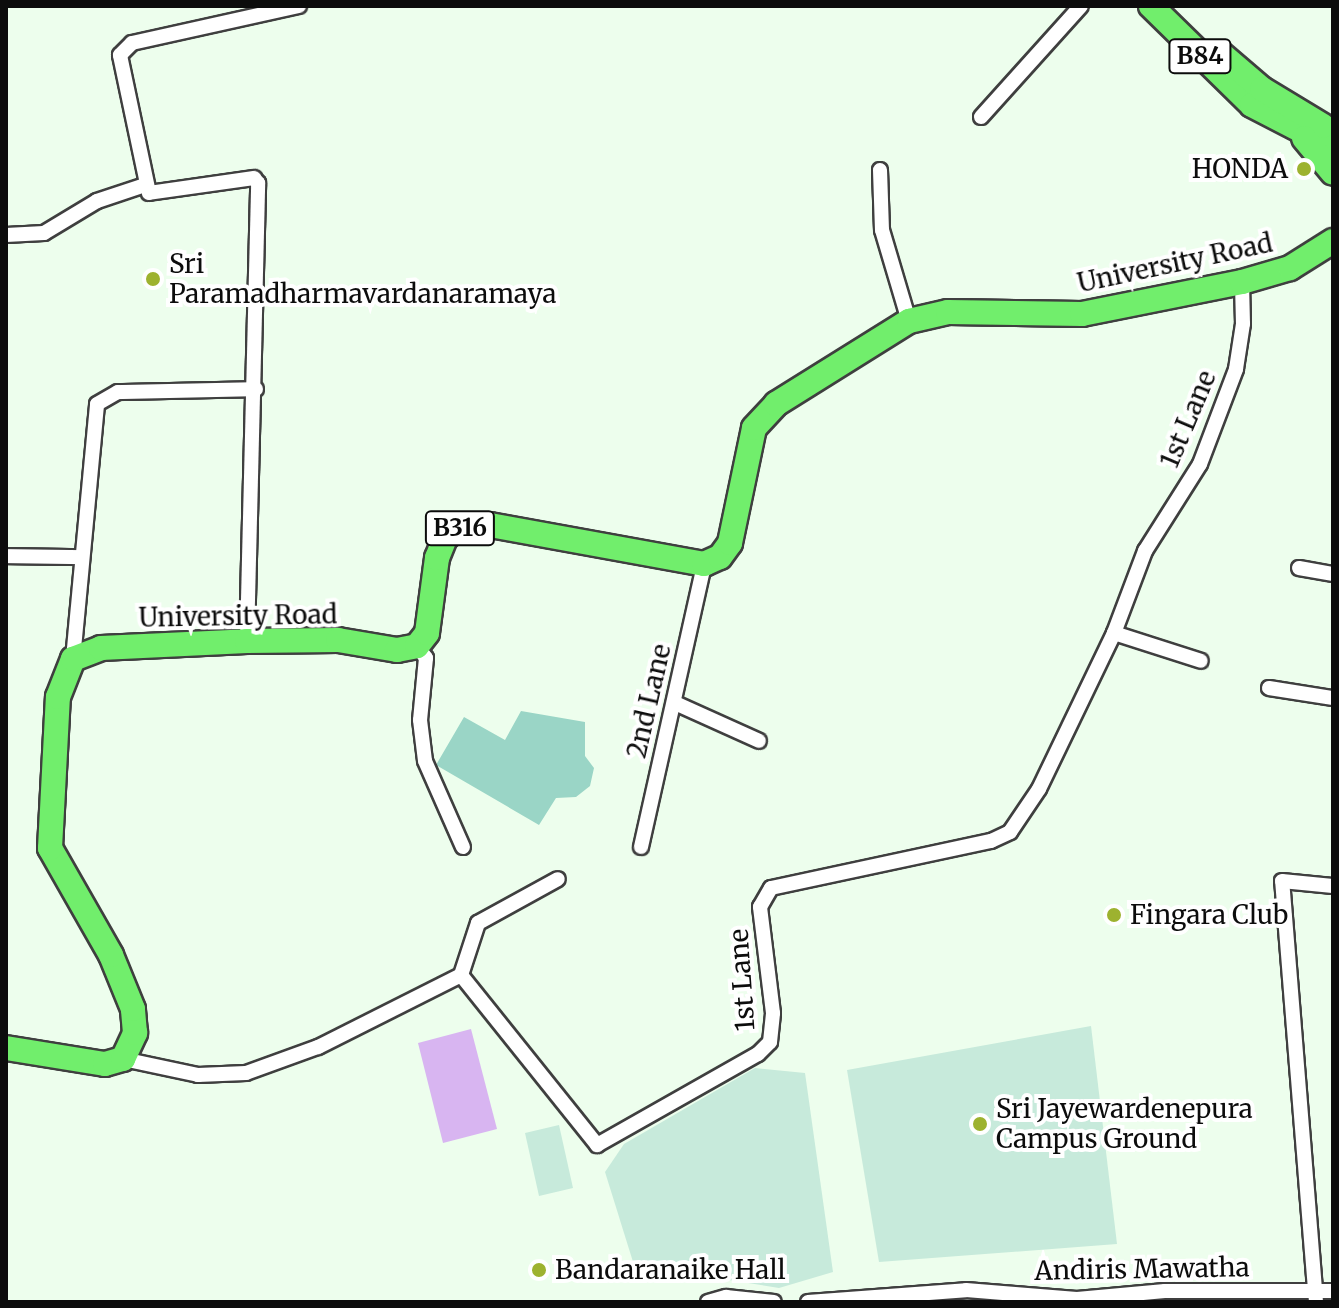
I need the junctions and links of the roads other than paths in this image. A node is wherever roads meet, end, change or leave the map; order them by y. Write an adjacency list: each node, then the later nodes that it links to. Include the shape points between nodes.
1 (299, 6): 11 (street, via 132,43 120,55)
2 (1081, 6): 5 (street)
3 (1151, 6): 6 (main road, B84, via 1243,97)
4 (1174, 6): 7 (main road, B84, via 1237,70)
5 (981, 117)
6 (1295, 128): 8 (main road, B84); 10 (main road)
7 (1333, 130)
8 (1333, 147)
9 (880, 170): 15 (street, via 882,230)
10 (1333, 173)
11 (145, 185): 12 (street, via 97,201 44,233); 16 (street, via 149,193 160,195 254,178 258,183)
12 (6, 235)
13 (1333, 241): 14 (main road, University Road, via 1290,268)
14 (1242, 282): 15 (main road, University Road, via 1082,314 948,312); 22 (street, 1st Lane, via 1236,369 1200,464 1145,551)
15 (909, 321): 19 (main road, University Road, via 776,404 754,428 730,543 720,557)
16 (256, 389): 18 (street, via 118,392 97,404); 23 (street)
17 (6, 556): 18 (street)
18 (81, 557): 25 (street)
19 (704, 564): 24 (main road, B316, via 490,525 457,528 445,538 437,558 427,633); 29 (street, 2nd Lane)
20 (1299, 568): 21 (street)
21 (1333, 574)
22 (1114, 633): 26 (street); 35 (street, 1st Lane, via 1039,789 1010,832 991,841 771,888 760,907 773,1013 770,1042 603,1144 591,1144)
23 (247, 641): 24 (main road, University Road, via 338,640 397,650); 25 (main road, University Road, via 101,648)
24 (417, 646): 31 (street, via 426,658 420,720 425,761)
25 (73, 659): 37 (main road, via 58,697 52,860 111,955 133,1009 135,1033)
26 (1201, 661)
27 (1269, 688): 28 (street)
28 (1333, 698)
29 (675, 703): 30 (street); 32 (street, 2nd Lane)
30 (759, 741)
31 (463, 847)
32 (641, 847)
33 (558, 879): 35 (street, via 478,923)
34 (1333, 886): 39 (street, via 1282,881)
35 (461, 975): 37 (street, via 318,1047 246,1073 198,1075)
36 (6, 1048): 37 (main road, via 87,1064)
37 (123, 1059)
38 (1333, 1291): 39 (street, Andiris Mawatha)
39 (1316, 1297): 40 (street, Andiris Mawatha, via 1165,1291)
40 (1106, 1300): 43 (street, Andiris Mawatha, via 966,1290)
41 (708, 1302): 42 (street, via 726,1297)
42 (774, 1302)
43 (808, 1302)

